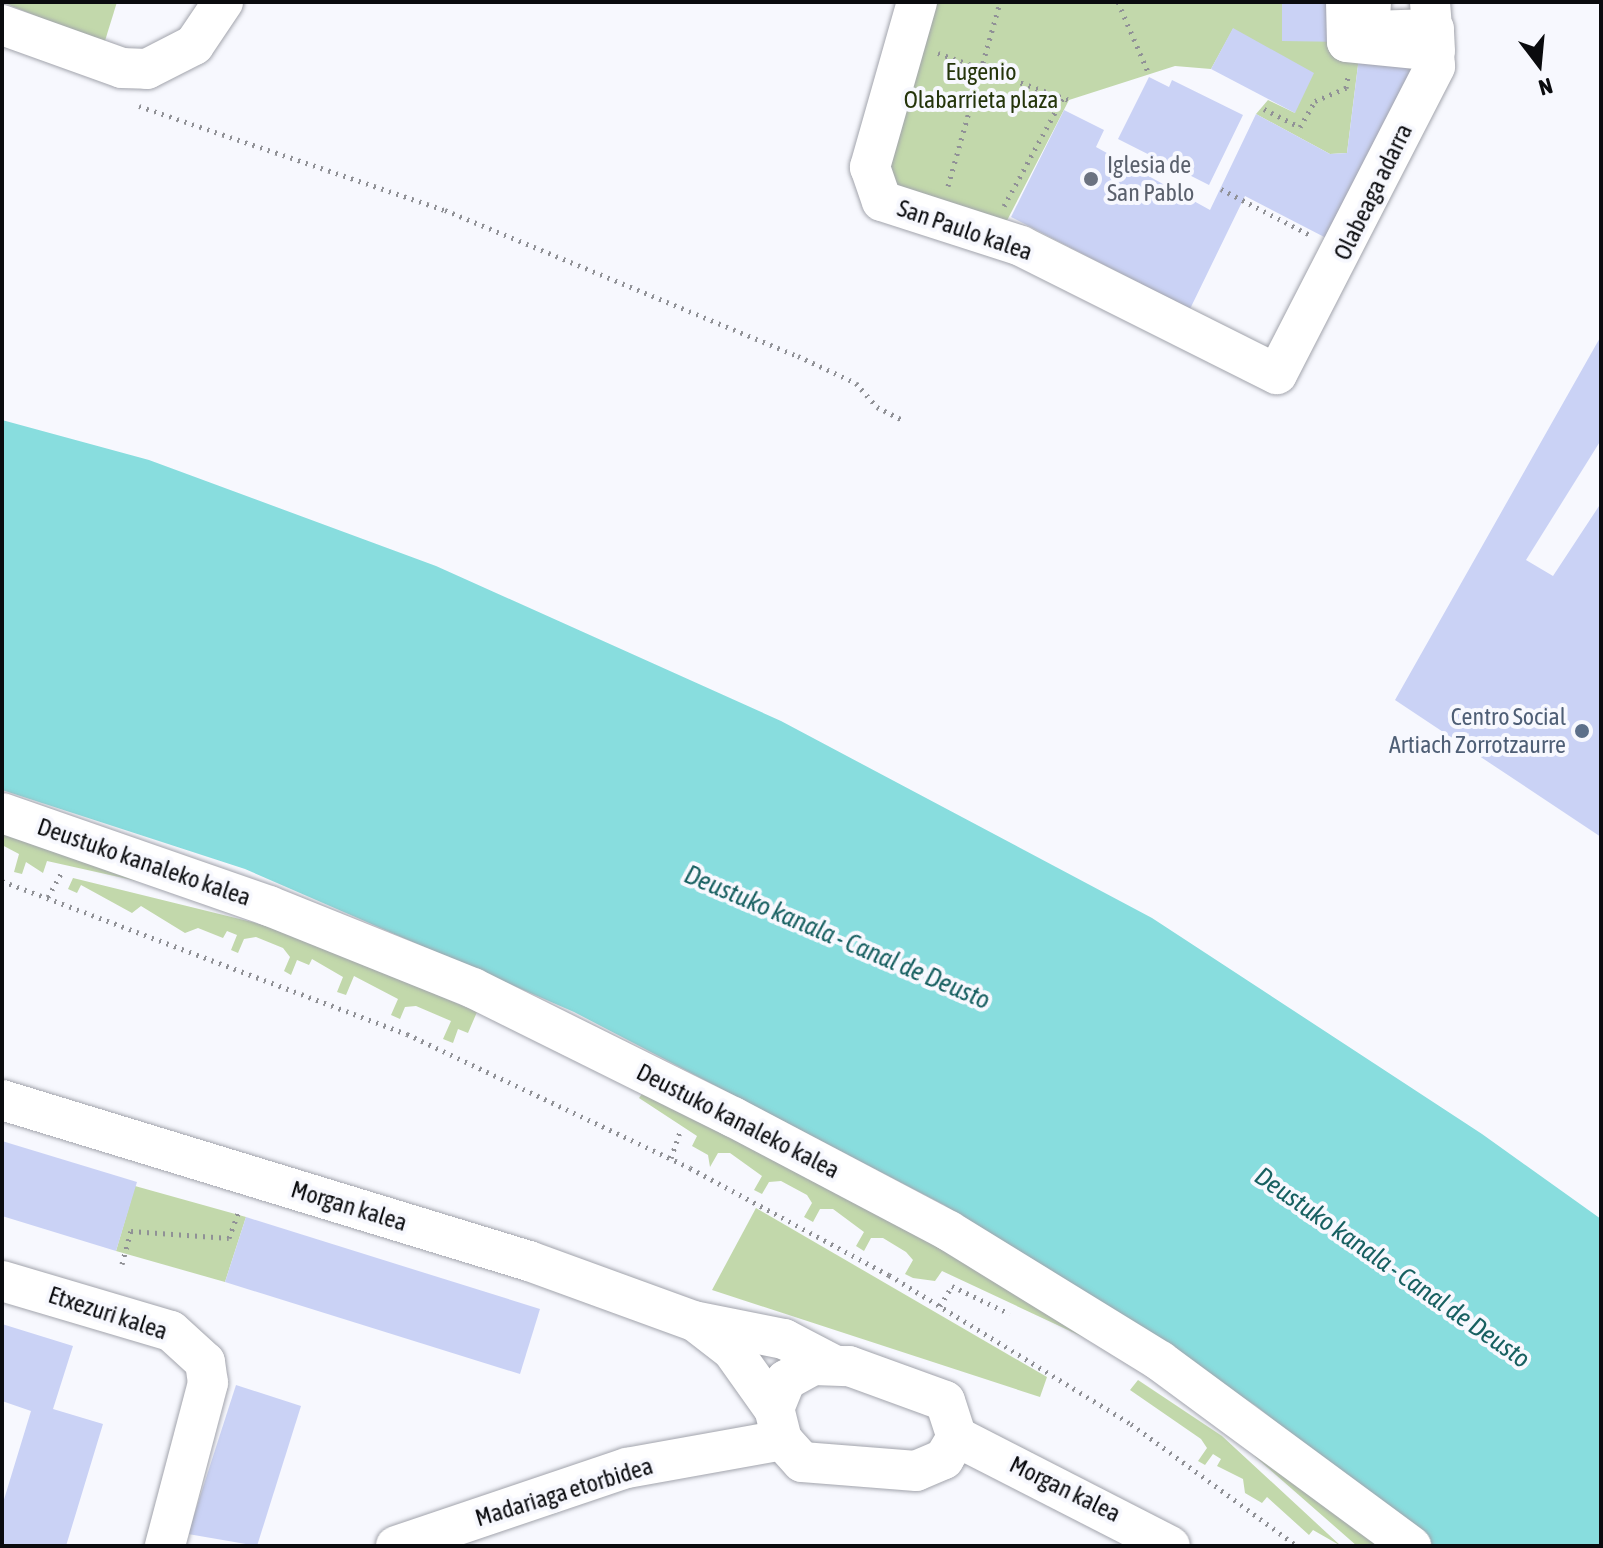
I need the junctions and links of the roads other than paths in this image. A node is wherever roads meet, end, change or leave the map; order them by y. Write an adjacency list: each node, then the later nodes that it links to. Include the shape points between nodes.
1 (223, 2): 5 (street, via 194,45 141,87 122,68)
2 (917, 2): 7 (street, San Paulo kalea, via 870,167 882,201 1021,246)
3 (1346, 2): 6 (street, via 1347,42)
4 (1371, 2): 6 (street, via 1369,31)
5 (2, 25)
6 (1433, 27): 7 (street, Olabeaga adarra, via 1435,66)
7 (1277, 374)
8 (2, 813): 18 (street, Deustuko kanaleko kalea, via 225,890 473,988 733,1117 949,1231 1160,1361)
9 (2, 1100): 11 (street, Morgan kalea, via 529,1261)
10 (2, 1281): 15 (street, Etxezuri kalea, via 171,1331 205,1362 208,1383)
11 (694, 1321): 12 (street, Morgan kalea, via 784,1339); 13 (street, Morgan kalea, via 732,1350)
12 (832, 1364): 13 (street, via 786,1380); 14 (street, Morgan kalea, via 945,1401)
13 (778, 1424): 14 (street, Morgan kalea, via 802,1462 916,1471 944,1459); 16 (street, Madariaga etorbidea, via 627,1468)
14 (957, 1437): 17 (street, Morgan kalea)
15 (165, 1546)
16 (396, 1546)
17 (1170, 1546)
18 (1411, 1546)

